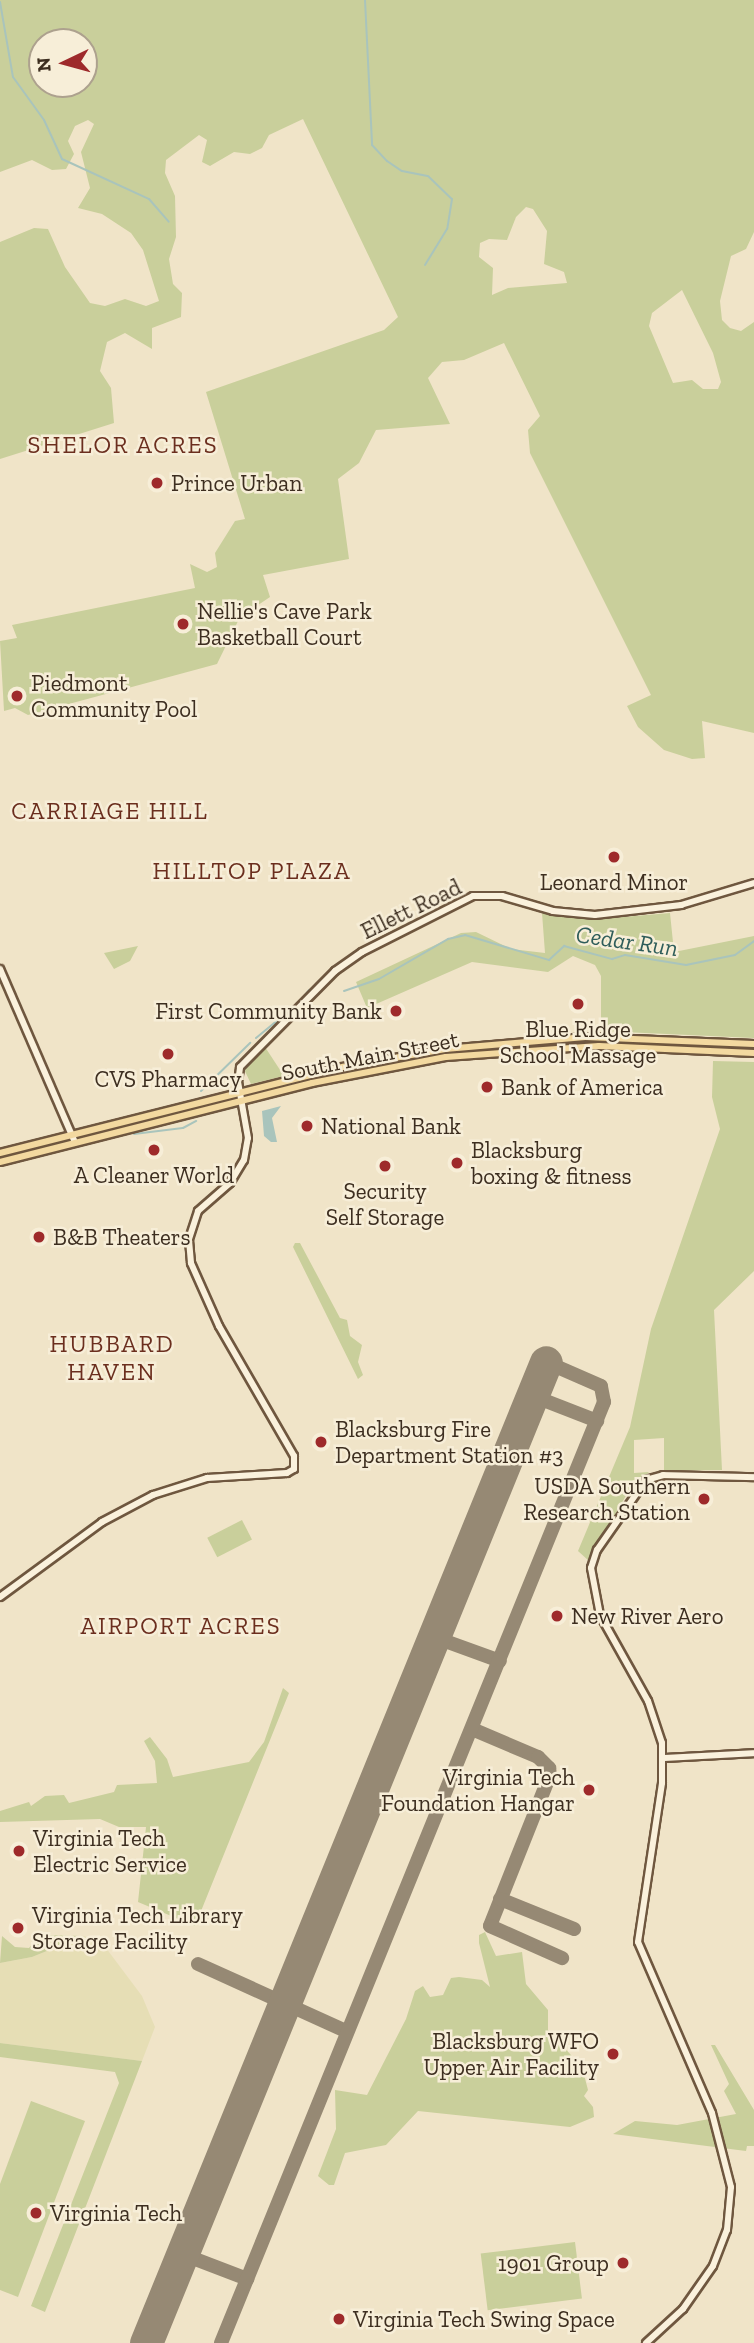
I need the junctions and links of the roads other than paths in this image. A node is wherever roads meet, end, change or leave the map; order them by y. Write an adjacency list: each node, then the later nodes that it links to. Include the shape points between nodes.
1 (754, 883): 6 (street, Ellett Road, via 681,905 606,914 566,913 494,895 460,900 335,971 243,1063)
2 (0, 969): 8 (street)
3 (754, 1044): 4 (main road, South Main Street)
4 (722, 1045): 5 (main road, South Main Street); 6 (main road, South Main Street, via 613,1037 477,1045 343,1066); 7 (main road, South Main Street, via 599,1045 473,1054 372,1069)
5 (754, 1052)
6 (239, 1093): 7 (street, Ellett Road); 8 (main road, South Main Street)
7 (241, 1101): 8 (main road, South Main Street); 12 (street, Ellett Road, via 248,1138 244,1160 230,1183 198,1211 190,1235 190,1257 223,1335 289,1447 295,1467 287,1473 195,1480 144,1499 89,1530)
8 (74, 1138): 9 (main road, South Main Street); 10 (main road, South Main Street)
9 (0, 1153)
10 (0, 1162)
11 (754, 1477): 14 (street, via 649,1478 632,1494 593,1559 592,1586 598,1611 651,1707)
12 (0, 1597)
13 (754, 1754): 14 (street)
14 (663, 1758): 15 (street, via 638,1942 712,2113 729,2166 732,2199 722,2244 704,2283)
15 (646, 2343)

